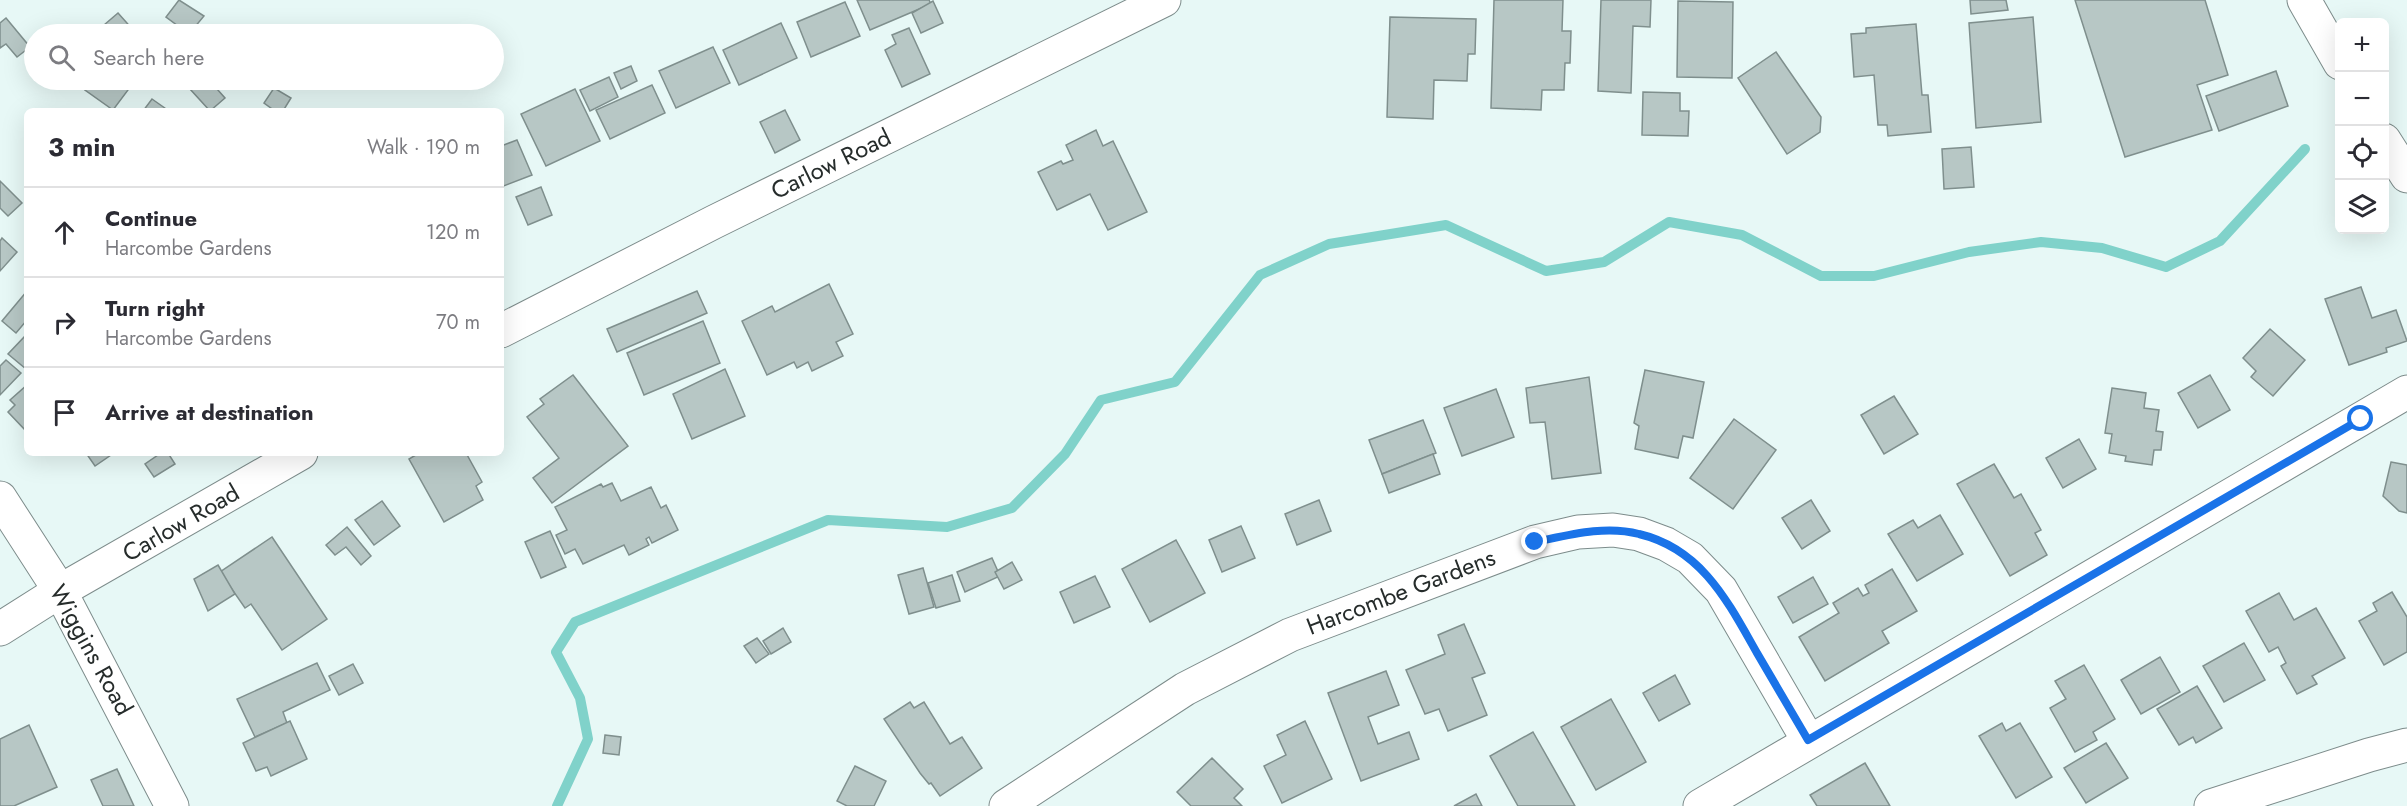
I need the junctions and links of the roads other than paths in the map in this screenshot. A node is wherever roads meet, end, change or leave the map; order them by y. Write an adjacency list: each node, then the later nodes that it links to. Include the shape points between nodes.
1 (1164, 0): 6 (street, Carlow Road)
2 (2304, 0): 3 (street)
3 (2335, 54)
4 (2389, 147): 5 (street)
5 (2407, 176)
6 (504, 329)
7 (2407, 392): 12 (street)
8 (296, 456): 10 (street, Carlow Road)
9 (0, 498): 10 (street, Wiggins Road)
10 (60, 591): 11 (street, Carlow Road); 14 (street, Wiggins Road)
11 (0, 629)
12 (1808, 740): 15 (street, Harcombe Gardens, via 1721,590 1690,558 1639,534 1613,530 1578,532 1535,542 1290,635 1185,689); 16 (street)
13 (2407, 746): 17 (street)
14 (172, 806)
15 (1006, 806)
16 (1700, 806)
17 (2211, 806)

